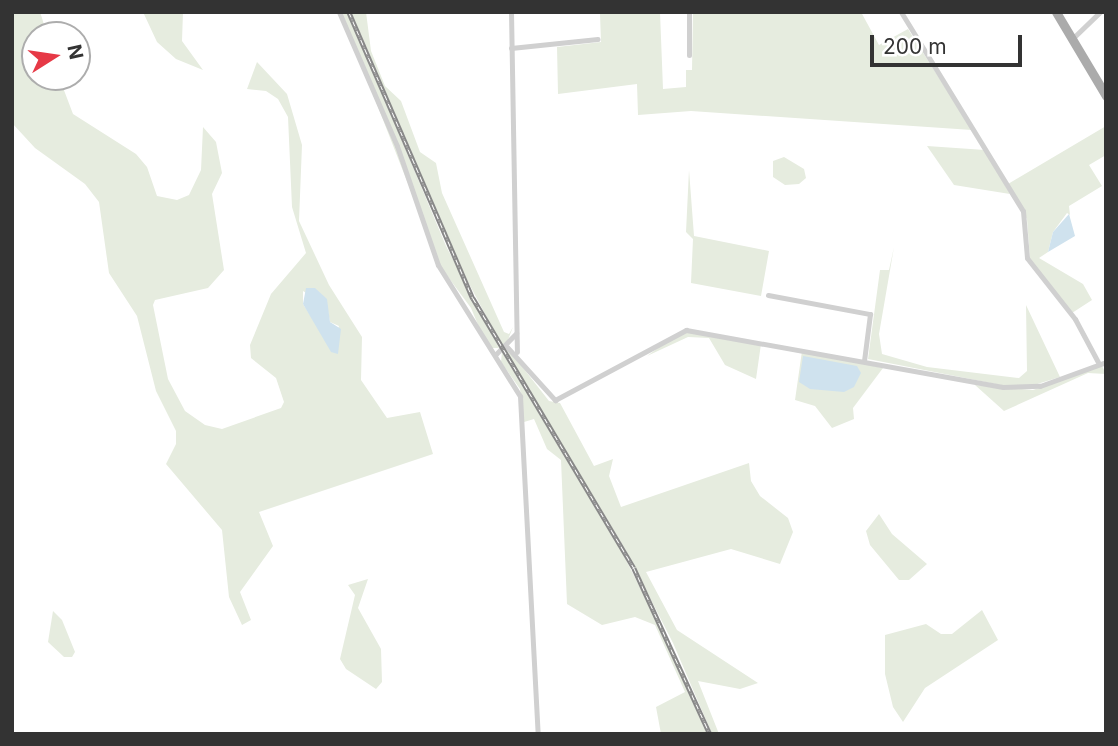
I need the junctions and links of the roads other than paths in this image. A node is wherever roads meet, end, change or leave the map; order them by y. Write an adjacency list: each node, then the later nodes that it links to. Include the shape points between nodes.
1 (339, 12): 16 (street, via 397,146 438,265)
2 (511, 12): 9 (street)
3 (689, 12): 10 (street)
4 (901, 12): 19 (street, via 1023,211 1027,258 1075,319)
5 (1056, 12): 8 (main road)
6 (1100, 12): 8 (street)
7 (598, 39): 9 (street)
8 (1072, 39): 11 (main road)
9 (511, 48): 13 (street)
10 (689, 55)
11 (1106, 96)
12 (768, 295): 17 (street, via 870,314)
13 (516, 333): 14 (street); 15 (street)
14 (507, 347): 15 (street); 16 (street)
15 (517, 353): 17 (street, via 547,397 555,400 686,330)
16 (496, 354): 20 (street, via 521,401)
17 (863, 361): 19 (street, via 1016,388 1045,384)
18 (1106, 362): 19 (street)
19 (1098, 364)
20 (538, 734)

